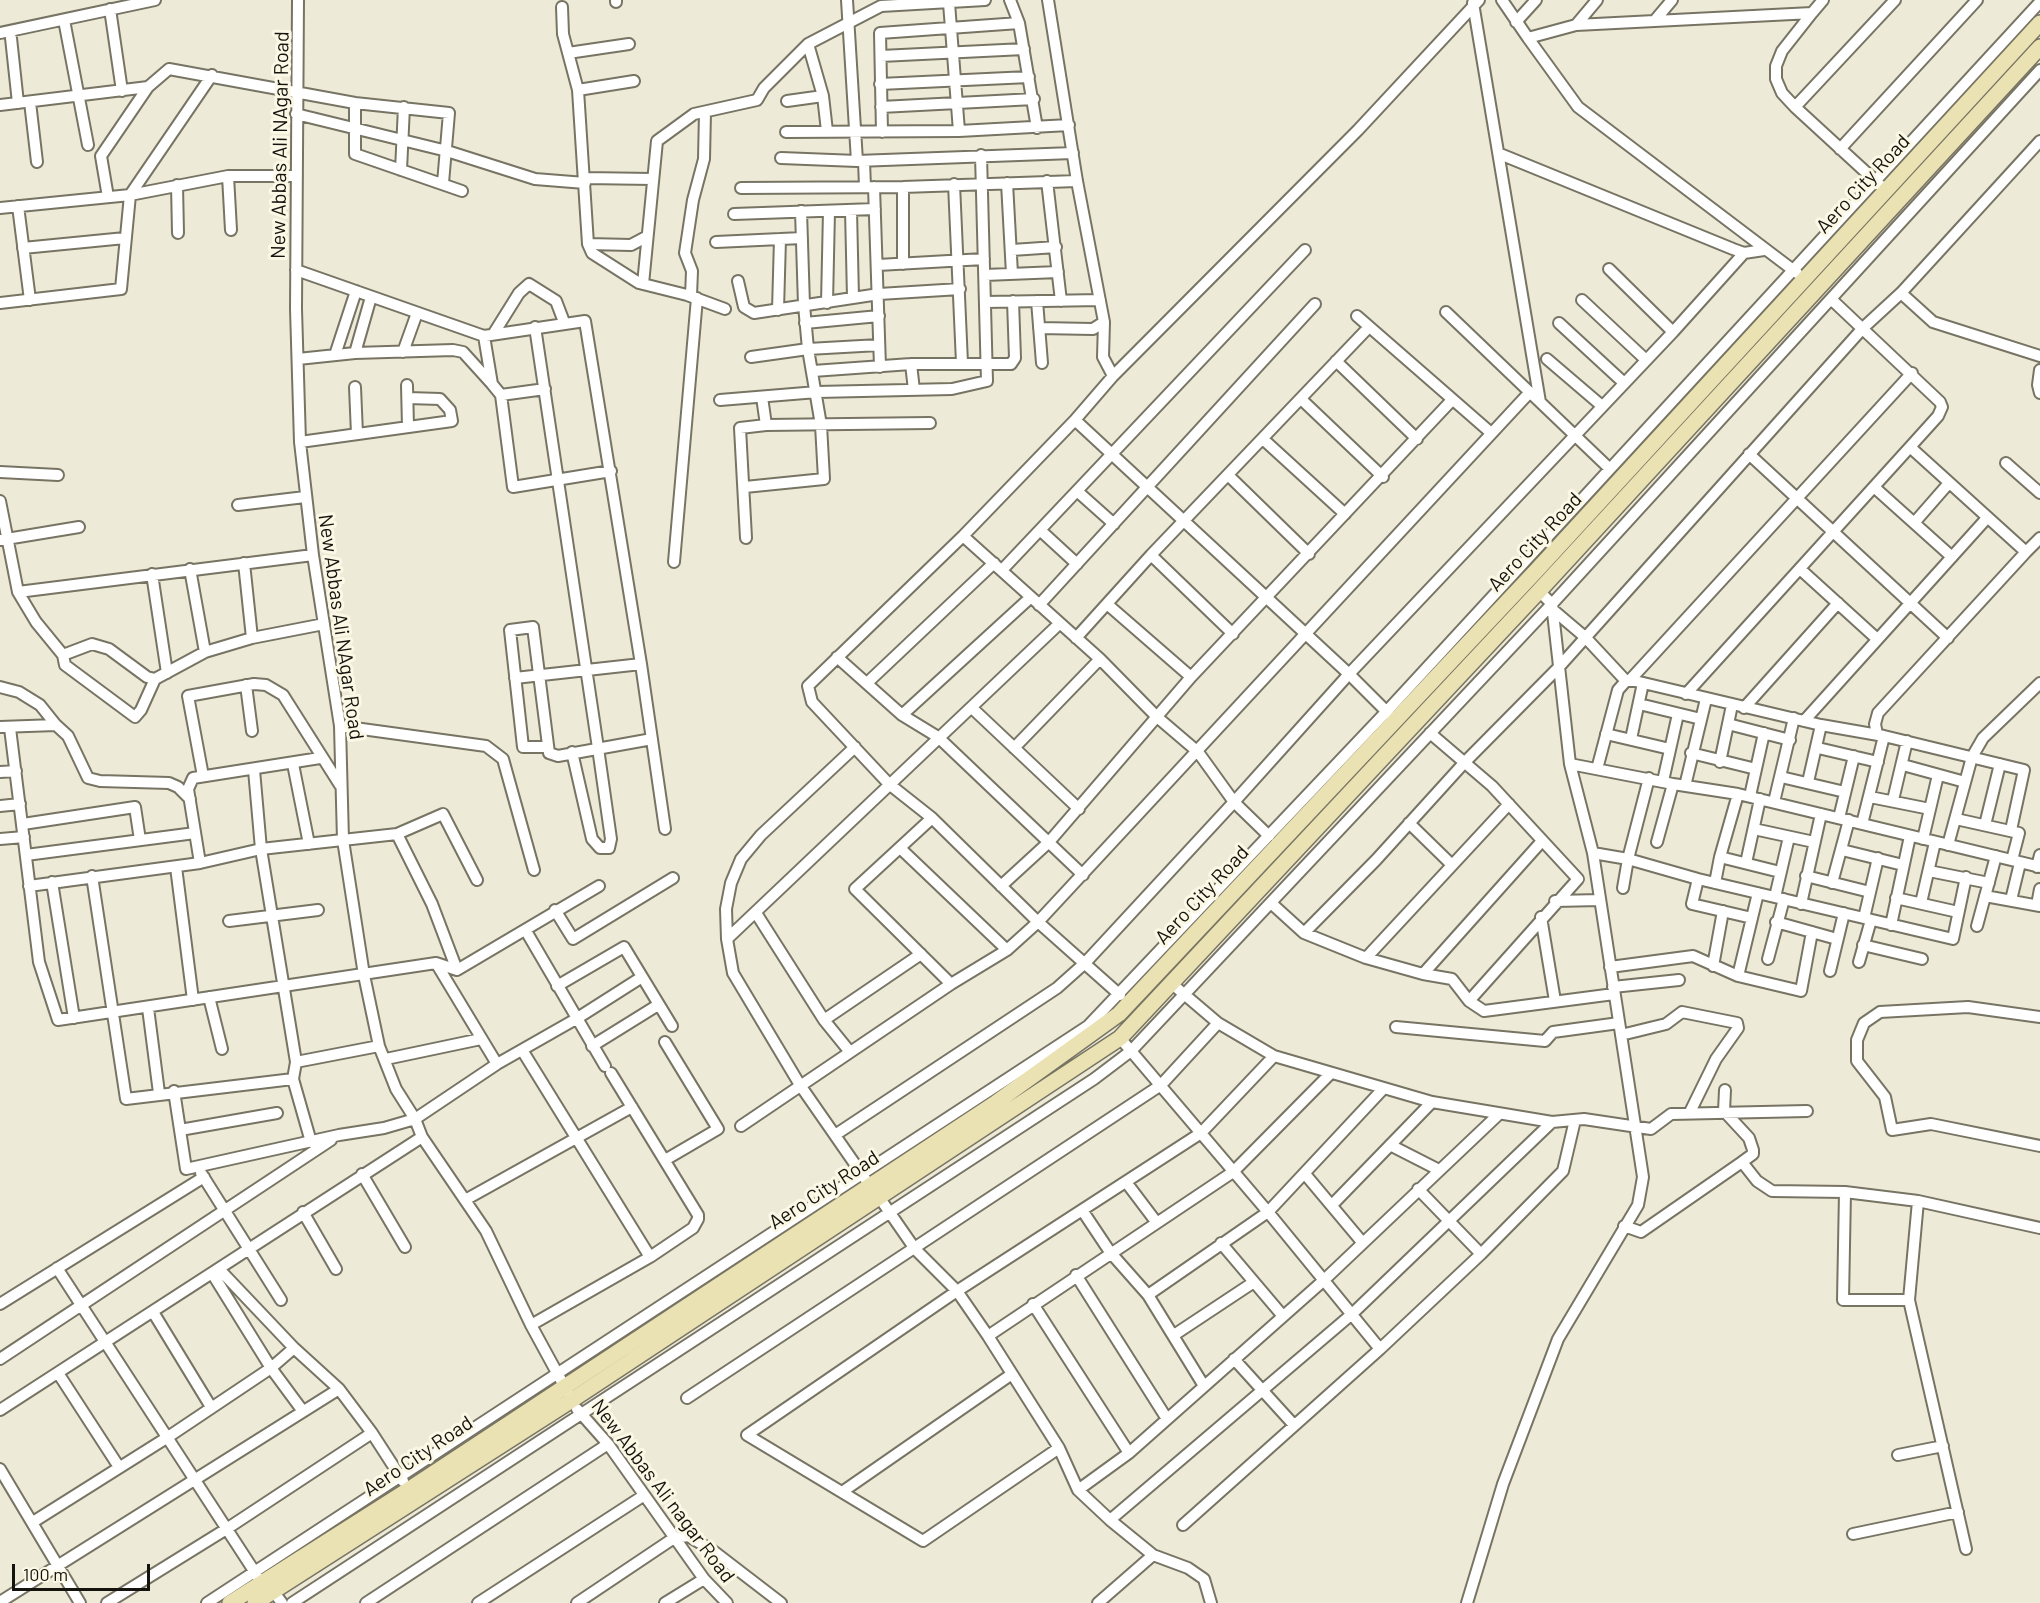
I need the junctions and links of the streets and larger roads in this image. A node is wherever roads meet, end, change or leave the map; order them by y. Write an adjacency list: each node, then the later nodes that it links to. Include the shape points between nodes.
1 (154, 0): 19 (street)
2 (298, 0): 48 (street, New Abbas Ali NAgar Road)
3 (847, 0): 23 (street)
4 (985, 0): 16 (street)
5 (1011, 0): 25 (street)
6 (1048, 0): 62 (street)
7 (1502, 0): 24 (street)
8 (1536, 0): 24 (street)
9 (1597, 0): 27 (street)
10 (1672, 0): 21 (street)
11 (1823, 0): 20 (street)
12 (1895, 0): 57 (street)
13 (1977, 0): 73 (street)
14 (1475, 2): 76 (street); 187 (street, via 1358,130)
15 (881, 3): 16 (street); 23 (street)
16 (949, 3): 28 (street)
17 (2036, 4): 93 (street)
18 (562, 7): 36 (street)
19 (110, 9): 22 (street); 46 (street)
20 (1812, 13): 21 (street); 57 (street, via 1782,51 1776,66 1782,93)
21 (1656, 19): 27 (street)
22 (64, 20): 29 (street); 49 (street)
23 (848, 22): 33 (street); 67 (street)
24 (1516, 22): 31 (street)
25 (1018, 23): 28 (street); 35 (street)
26 (2040, 23): 93 (street, Aero City Road)
27 (1576, 25): 31 (street)
28 (950, 28): 37 (street); 38 (street, via 880,33)
29 (0, 33)
30 (11, 38): 53 (street)
31 (1528, 38): 119 (street, via 1578,107)
32 (629, 44): 36 (street)
33 (808, 45): 50 (street); 60 (street, via 752,102)
34 (2040, 47): 261 (street, Aero City Road)
35 (1024, 49): 37 (street); 41 (street)
36 (568, 53): 47 (street)
37 (953, 53): 38 (street); 42 (street)
38 (881, 56): 44 (street)
39 (2040, 70): 140 (street)
40 (212, 75): 45 (street, via 169,69); 48 (street); 98 (street)
41 (1029, 77): 42 (street); 51 (street)
42 (956, 80): 44 (street); 55 (street)
43 (634, 81): 47 (street)
44 (880, 84): 59 (street)
45 (148, 87): 46 (street); 99 (street, via 101,156)
46 (122, 90): 49 (street)
47 (578, 90): 85 (street)
48 (296, 92): 54 (street); 61 (street, New Abbas Ali NAgar Road)
49 (80, 96): 53 (street); 72 (street)
50 (824, 96): 52 (street); 66 (street)
51 (1034, 99): 55 (street); 63 (street)
52 (787, 101)
53 (24, 102): 56 (street); 80 (street)
54 (355, 103): 58 (street); 64 (street)
55 (957, 103): 59 (street); 65 (street)
56 (0, 105)
57 (1795, 106): 73 (street)
58 (404, 107): 71 (street); 74 (street, via 449,113)
59 (881, 107): 69 (street)
60 (705, 112): 84 (street, via 694,114 657,141); 138 (street, via 704,159 685,253 692,271)
61 (296, 114): 64 (street); 83 (street, New Abbas Ali NAgar Road)
62 (1069, 125): 63 (street); 75 (street)
63 (1037, 128): 65 (street)
64 (353, 130): 71 (street); 81 (street, via 355,154)
65 (958, 130): 69 (street)
66 (827, 131): 67 (street); 68 (street)
67 (857, 131): 69 (street); 79 (street)
68 (786, 132)
69 (882, 132)
70 (2040, 141): 135 (street)
71 (404, 142): 74 (street); 81 (street)
72 (88, 145)
73 (1840, 149): 93 (street)
74 (447, 151): 85 (street, via 535,179); 88 (street)
75 (1073, 153): 77 (street); 87 (street)
76 (1500, 154): 120 (street); 203 (street)
77 (981, 155): 79 (street); 89 (street)
78 (781, 158): 79 (street)
79 (861, 161): 94 (street)
80 (37, 162)
81 (401, 170): 88 (street)
82 (228, 176): 83 (street); 92 (street); 107 (street)
83 (297, 176): 126 (street, New Abbas Ali NAgar Road)
84 (653, 179): 85 (street); 109 (street)
85 (585, 180): 114 (street)
86 (1047, 181): 87 (street); 90 (street); 115 (street)
87 (1077, 181): 142 (street)
88 (443, 183): 97 (street)
89 (982, 183): 90 (street); 91 (street); 121 (street)
90 (1008, 183): 117 (street)
91 (954, 184): 95 (street); 122 (street)
92 (177, 185): 98 (street); 108 (street)
93 (1881, 186): 130 (street, Aero City Road)
94 (869, 187): 95 (street); 96 (street); 102 (street)
95 (903, 187): 123 (street)
96 (741, 189)
97 (462, 190)
98 (130, 195): 99 (street); 110 (street)
99 (108, 197): 100 (street)
100 (18, 206): 101 (street); 116 (street)
101 (0, 208)
102 (874, 209): 103 (street); 124 (street)
103 (851, 210): 105 (street); 139 (street)
104 (801, 211): 105 (street); 106 (street); 111 (street)
105 (829, 211): 149 (street)
106 (734, 214)
107 (231, 230)
108 (178, 233)
109 (646, 237): 114 (street, via 631,245); 132 (street)
110 (125, 238): 116 (street); 141 (street, via 121,289)
111 (802, 238): 112 (street); 151 (street)
112 (780, 239): 113 (street); 153 (street)
113 (716, 242)
114 (588, 244): 132 (street, via 596,257)
115 (1056, 247): 117 (street); 127 (street)
116 (23, 248): 141 (street)
117 (1012, 250): 128 (street)
118 (1305, 250): 217 (street)
119 (1764, 250): 120 (street); 130 (street)
120 (1744, 253): 166 (street)
121 (984, 259): 122 (street); 129 (street)
122 (957, 261): 123 (street); 133 (street)
123 (903, 264): 124 (street)
124 (878, 265): 136 (street)
125 (1609, 269): 166 (street)
126 (296, 270): 134 (street); 175 (street, New Abbas Ali NAgar Road)
127 (1058, 272): 128 (street); 146 (street)
128 (1012, 274): 129 (street)
129 (985, 275): 147 (street)
130 (1799, 275): 220 (street); 305 (street, Aero City Road)
131 (738, 281): 153 (street, via 748,311)
132 (643, 284): 138 (street)
133 (960, 289): 136 (street); 179 (street)
134 (356, 291): 137 (street); 172 (street)
135 (1901, 293): 165 (street); 173 (street, via 1929,319)
136 (879, 294): 139 (street); 156 (street)
137 (371, 297): 155 (street); 171 (street)
138 (694, 297): 152 (street); 254 (street)
139 (853, 298): 149 (street)
140 (1831, 299): 165 (street); 268 (street)
141 (30, 300): 148 (street)
142 (1100, 300): 146 (street); 159 (street)
143 (1582, 300): 177 (street)
144 (1013, 301): 145 (street); 147 (street); 180 (street, via 1014,362)
145 (1037, 301): 146 (street); 164 (street)
146 (1061, 301)
147 (986, 302): 180 (street)
148 (0, 303)
149 (827, 303): 151 (street)
150 (1315, 304): 229 (street)
151 (804, 305): 153 (street); 160 (street)
152 (725, 309)
153 (778, 310)
154 (1446, 312): 195 (street)
155 (417, 313): 167 (street); 170 (street)
156 (879, 316): 160 (street); 168 (street)
157 (1357, 316): 163 (street)
158 (564, 322): 162 (street); 167 (street, via 556,301 529,284); 221 (street, via 585,321)
159 (1104, 322): 164 (street, via 1093,329); 187 (street, via 1103,357)
160 (806, 323): 169 (street)
161 (1559, 323): 188 (street)
162 (535, 327): 167 (street); 192 (street)
163 (1369, 327): 178 (street); 202 (street)
164 (1039, 328): 181 (street)
165 (1863, 328): 186 (street); 218 (street)
166 (1673, 332): 177 (street)
167 (489, 334): 189 (street)
168 (879, 345): 169 (street); 183 (street)
169 (808, 349): 174 (street); 185 (street)
170 (403, 352): 171 (street); 189 (street, via 463,352)
171 (355, 353): 172 (street)
172 (335, 355): 175 (street)
173 (2040, 356)
174 (751, 357)
175 (298, 358): 215 (street, New Abbas Ali NAgar Road)
176 (1546, 359): 204 (street)
177 (1645, 359): 188 (street)
178 (1336, 361): 200 (street); 213 (street)
179 (962, 363): 180 (street); 182 (street)
180 (989, 363): 193 (street, via 987,381 952,389)
181 (1042, 363)
182 (911, 364): 183 (street); 193 (street)
183 (880, 367): 185 (street)
184 (2040, 370): 196 (street)
185 (813, 371): 194 (street)
186 (1912, 373): 216 (street, via 1942,407); 233 (street)
187 (1113, 376): 205 (street)
188 (1623, 382): 204 (street)
189 (492, 384): 197 (street)
190 (407, 385): 199 (street)
191 (355, 387): 211 (street)
192 (545, 389): 197 (street); 226 (street)
193 (914, 390): 194 (street)
194 (817, 392): 198 (street); 208 (street)
195 (1530, 392): 203 (street); 210 (street)
196 (2040, 393)
197 (501, 395): 226 (street, via 513,486)
198 (762, 397): 201 (street); 207 (street)
199 (408, 398): 209 (street); 209 (street, via 440,399 450,410 452,421)
200 (1301, 399): 214 (street); 225 (street)
201 (720, 400)
202 (1452, 400): 210 (street); 213 (street)
203 (1540, 402): 212 (street)
204 (1602, 406): 212 (street)
205 (1075, 420): 217 (street); 245 (street)
206 (930, 423): 208 (street)
207 (766, 425): 208 (street); 228 (street, via 740,428)
208 (821, 425): 228 (street, via 824,479)
209 (408, 427): 211 (street)
210 (1490, 432): 272 (street)
211 (357, 434): 215 (street)
212 (1574, 436): 220 (street); 286 (street)
213 (1417, 439): 225 (street)
214 (1264, 440): 224 (street); 237 (street)
215 (300, 442): 234 (street, New Abbas Ali NAgar Road)
216 (1910, 447): 227 (street); 230 (street)
217 (1112, 453): 229 (street); 231 (street)
218 (1749, 454): 233 (street); 273 (street)
219 (2006, 463): 232 (street)
220 (1610, 469): 305 (street)
221 (610, 471): 226 (street); 282 (street)
222 (0, 472): 223 (street)
223 (58, 475)
224 (1229, 476): 239 (street); 250 (street)
225 (1383, 477): 237 (street)
226 (559, 480): 284 (street)
227 (1949, 483): 238 (street); 240 (street)
228 (745, 487): 246 (street)
229 (1146, 487): 239 (street); 241 (street)
230 (1874, 487): 240 (street); 244 (street)
231 (1077, 491): 241 (street); 243 (street)
232 (2040, 493)
233 (1797, 496): 244 (street); 291 (street)
234 (305, 497): 236 (street); 251 (street, New Abbas Ali NAgar Road)
235 (0, 501): 248 (street)
236 (238, 505)
237 (1345, 514): 250 (street)
238 (1987, 518): 249 (street); 253 (street)
239 (1185, 521): 252 (street); 263 (street)
240 (1914, 523): 253 (street)
241 (1114, 524): 256 (street)
242 (79, 527): 248 (street)
243 (1040, 531): 256 (street); 257 (street)
244 (1835, 531): 259 (street); 265 (street)
245 (963, 536): 257 (street); 280 (street)
246 (746, 538)
247 (2040, 538): 249 (street)
248 (4, 540): 262 (street)
249 (2026, 552): 277 (street)
250 (1309, 554): 263 (street)
251 (313, 555): 255 (street); 269 (street, New Abbas Ali NAgar Road)
252 (1151, 555): 267 (street); 271 (street)
253 (1952, 557): 265 (street)
254 (674, 562)
255 (244, 563): 258 (street); 274 (street)
256 (1077, 564): 264 (street)
257 (998, 567): 264 (street); 292 (street)
258 (190, 569): 260 (street); 278 (street)
259 (1800, 569): 266 (street); 297 (street)
260 (152, 574): 262 (street); 285 (street)
261 (1539, 591): 268 (street); 407 (street, Aero City Road)
262 (18, 592): 279 (street)
263 (1266, 598): 271 (street); 272 (street)
264 (1035, 601): 270 (street); 304 (street)
265 (1910, 601): 276 (street); 277 (street)
266 (1838, 603): 276 (street); 302 (street)
267 (1107, 604): 275 (street); 288 (street)
268 (1552, 607): 273 (street); 283 (street); 316 (street)
269 (324, 624): 274 (street); 312 (street, New Abbas Ali NAgar Road)
270 (1059, 624): 275 (street); 301 (street)
271 (1233, 633): 288 (street)
272 (1307, 635): 286 (street); 331 (street)
273 (1585, 637): 283 (street); 291 (street)
274 (252, 638): 278 (street)
275 (1076, 638): 281 (street)
276 (1876, 638): 308 (street)
277 (1948, 638): 318 (street, via 1878,713 1875,724)
278 (205, 652): 285 (street)
279 (63, 655): 290 (street, via 92,644 109,649); 290 (street, via 65,666 135,717)
280 (837, 657): 292 (street); 325 (street, via 809,682 808,690 812,702)
281 (1100, 659): 306 (street); 327 (street)
282 (641, 664): 284 (street); 320 (street)
283 (1559, 667): 338 (street); 340 (street)
284 (587, 672): 287 (street); 326 (street)
285 (167, 673): 290 (street)
286 (1349, 674): 305 (street); 364 (street)
287 (539, 675): 289 (street); 289 (street, via 533,627 510,630); 324 (street)
288 (1191, 677): 306 (street)
289 (515, 678): 324 (street, via 522,747)
290 (155, 679)
291 (1628, 681): 293 (street); 317 (street, via 1618,690)
292 (867, 683): 304 (street)
293 (1643, 683): 297 (street); 299 (street)
294 (2039, 684): 334 (street, via 1983,738)
295 (246, 685): 314 (street); 335 (street, via 266,685 283,695); 349 (street, via 188,696)
296 (0, 687): 310 (street, via 20,692 40,705)
297 (1686, 694): 298 (street)
298 (1706, 699): 300 (street); 307 (street)
299 (1639, 704): 303 (street); 321 (street)
300 (1732, 705): 302 (street); 309 (street)
301 (972, 708): 319 (street); 327 (street)
302 (1744, 708): 308 (street)
303 (1678, 714): 307 (street); 329 (street)
304 (902, 715): 319 (street)
305 (1391, 716): 391 (street, Aero City Road)
306 (1157, 717): 331 (street); 369 (street)
307 (1701, 719): 332 (street)
308 (1799, 720): 311 (street); 322 (street)
309 (1728, 724): 315 (street); 336 (street)
310 (56, 725): 313 (street); 362 (street, via 68,736 88,778 170,783)
311 (1821, 725): 318 (street); 328 (street)
312 (340, 726): 356 (street, New Abbas Ali NAgar Road); 417 (street, via 486,746 503,759)
313 (5, 727): 346 (street)
314 (252, 732)
315 (1764, 733): 322 (street); 344 (street)
316 (1430, 734): 338 (street); 444 (street)
317 (1606, 734): 321 (street); 343 (street)
318 (1880, 735): 323 (street); 337 (street)
319 (938, 737): 355 (street); 393 (street)
320 (652, 739): 326 (street); 379 (street)
321 (1631, 739): 329 (street)
322 (1790, 740): 350 (street)
323 (1907, 741): 334 (street); 342 (street)
324 (548, 747): 330 (street, via 554,756)
325 (855, 747): 355 (street); 466 (street, via 761,835 741,859 726,909)
326 (598, 748): 330 (street); 330 (street, via 611,839 605,849 592,839)
327 (1014, 748): 369 (street)
328 (1818, 748): 333 (street); 352 (street)
329 (1670, 749): 354 (street)
330 (572, 752)
331 (1198, 752): 364 (street); 420 (street)
332 (1691, 753): 336 (street); 357 (street)
333 (1854, 756): 337 (street); 358 (street)
334 (1972, 757): 341 (street); 353 (street)
335 (320, 758): 339 (street); 356 (street)
336 (1720, 762): 344 (street)
337 (1878, 762): 360 (street)
338 (1464, 763): 367 (street); 376 (street)
339 (293, 764): 345 (street); 397 (street)
340 (1570, 764): 343 (street); 402 (street)
341 (2000, 764): 378 (street); 381 (street, via 2024,770)
342 (1903, 765): 348 (street); 363 (street)
343 (1597, 769): 351 (street)
344 (1756, 769): 361 (street)
345 (254, 770): 349 (street); 400 (street)
346 (16, 771): 347 (street); 366 (street)
347 (0, 772)
348 (1938, 775): 353 (street); 370 (street)
349 (203, 776): 362 (street, via 193,778 189,784)
350 (1781, 777): 352 (street); 365 (street)
351 (1649, 778): 354 (street); 409 (street)
352 (1808, 782): 358 (street)
353 (1965, 782): 374 (street)
354 (1668, 783): 357 (street); 396 (street)
355 (889, 784): 372 (street); 452 (street)
356 (340, 785): 390 (street, New Abbas Ali NAgar Road)
357 (1685, 786): 359 (street)
358 (1845, 792): 373 (street)
359 (1738, 794): 361 (street); 406 (street)
360 (1870, 797): 363 (street); 377 (street)
361 (1755, 798): 365 (street); 380 (street)
362 (190, 799): 382 (street)
363 (1893, 800): 370 (street)
364 (1234, 802): 391 (street); 476 (street)
365 (1774, 802): 371 (street)
366 (20, 804): 368 (street); 375 (street)
367 (1509, 804): 392 (street); 413 (street)
368 (0, 806)
369 (1079, 809): 393 (street)
370 (1930, 809): 388 (street)
371 (1821, 814): 373 (street); 394 (street)
372 (932, 818): 399 (street); 433 (street)
373 (1844, 819): 377 (street); 401 (street)
374 (1956, 819): 378 (street); 398 (street)
375 (22, 824): 385 (street); 389 (street, via 135,807)
376 (1409, 824): 413 (street); 465 (street)
377 (1862, 824): 384 (street)
378 (1985, 825): 381 (street)
379 (664, 829)
380 (1754, 829): 386 (street); 412 (street)
381 (2011, 830): 410 (street, via 2019,833)
382 (195, 833): 389 (street); 411 (street)
383 (397, 834): 390 (street); 426 (street, via 443,814); 479 (street, via 432,904)
384 (1910, 836): 388 (street); 414 (street)
385 (24, 837): 387 (street); 403 (street)
386 (1789, 837): 394 (street); 419 (street)
387 (0, 839)
388 (1923, 839): 395 (street)
389 (141, 840): 403 (street)
390 (343, 840): 397 (street); 482 (street, New Abbas Ali NAgar Road)
391 (1273, 841): 407 (street); 491 (street); 559 (street, Aero City Road, via 1119,1014 994,1104)
392 (1542, 841): 443 (street, via 1578,879); 481 (street)
393 (1049, 842): 420 (street); 433 (street)
394 (1814, 842): 422 (street)
395 (1935, 842): 398 (street); 418 (street)
396 (1657, 843)
397 (309, 844): 400 (street)
398 (1948, 845): 405 (street)
399 (900, 848): 469 (street); 470 (street, via 855,889)
400 (261, 849): 411 (street); 454 (street)
401 (1842, 850): 408 (street); 429 (street)
402 (1593, 853): 409 (street); 441 (street)
403 (26, 855): 431 (street)
404 (2040, 855): 416 (street)
405 (1996, 856): 410 (street); 430 (street)
406 (1720, 857): 412 (street); 428 (street)
407 (1288, 858): 486 (street, Aero City Road)
408 (1878, 858): 414 (street); 436 (street)
409 (1628, 859): 425 (street); 434 (street)
410 (2016, 861): 416 (street); 442 (street)
411 (200, 863): 415 (street)
412 (1746, 863): 419 (street)
413 (1452, 865): 471 (street)
414 (1904, 865): 440 (street)
415 (176, 867): 421 (street); 494 (street)
416 (2039, 867)
417 (534, 870)
418 (1929, 871): 423 (street); 445 (street)
419 (1780, 872): 439 (street)
420 (1083, 875): 459 (street)
421 (92, 876): 427 (street); 499 (street)
422 (1806, 876): 429 (street); 446 (street)
423 (1966, 877): 430 (street); 451 (street)
424 (673, 878): 449 (street, via 573,939)
425 (1698, 879): 428 (street); 450 (street, via 1692,904)
426 (477, 880)
427 (52, 882): 431 (street); 501 (street)
428 (1715, 883): 437 (street)
429 (1832, 883): 436 (street)
430 (1989, 883): 438 (street)
431 (30, 886): 501 (street, via 39,962 58,1020)
432 (599, 886): 449 (street)
433 (1000, 886): 459 (street)
434 (1623, 888)
435 (2040, 890): 447 (street)
436 (1870, 892): 457 (street)
437 (1758, 893): 439 (street); 456 (street)
438 (1986, 896): 442 (street); 462 (street)
439 (1779, 898): 446 (street); 460 (street)
440 (1896, 898): 445 (street); 461 (street)
441 (1600, 900): 443 (street); 478 (street)
442 (2011, 900): 447 (street)
443 (1555, 901): 455 (street)
444 (1271, 903): 465 (street); 492 (street)
445 (1921, 903): 451 (street)
446 (1801, 904): 453 (street)
447 (2038, 905)
448 (318, 910): 454 (street)
449 (555, 910): 463 (street)
450 (1723, 911): 456 (street); 477 (street)
451 (1958, 912): 461 (street, via 1953,939)
452 (756, 913): 466 (street); 503 (street)
453 (1844, 914): 457 (street); 467 (street)
454 (272, 916): 458 (street); 488 (street)
455 (1541, 917): 495 (street); 496 (street)
456 (1752, 918): 483 (street)
457 (1868, 919): 461 (street); 468 (street)
458 (230, 921)
459 (1038, 922): 469 (street); 476 (street)
460 (1776, 922): 464 (street); 472 (street)
461 (1891, 925)
462 (1977, 926)
463 (526, 931): 479 (street); 489 (street)
464 (1812, 932): 467 (street); 483 (street, via 1801,991)
465 (1304, 933): 471 (street)
466 (727, 939): 523 (street, via 733,973)
467 (1837, 939): 480 (street)
468 (1863, 945): 473 (street); 474 (street)
469 (1007, 950): 487 (street)
470 (921, 954): 487 (street); 503 (street)
471 (1366, 958): 481 (street)
472 (1767, 959)
473 (1922, 959)
474 (1859, 962)
475 (436, 963): 479 (street); 482 (street); 509 (street)
476 (1084, 963): 491 (street); 544 (street, via 1057,988)
477 (1713, 966): 478 (street, via 1693,956); 483 (street)
478 (1610, 967): 490 (street)
479 (457, 970)
480 (1830, 971)
481 (1423, 974): 495 (street, via 1452,979)
482 (364, 975): 488 (street); 511 (street, New Abbas Ali NAgar Road)
483 (1738, 976)
484 (642, 977): 489 (street, via 624,947); 497 (street); 502 (street)
485 (1679, 980): 490 (street)
486 (1171, 983): 492 (street); 508 (street, Aero City Road)
487 (951, 984): 516 (street)
488 (283, 985): 493 (street); 519 (street)
489 (557, 986): 502 (street)
490 (1614, 991): 496 (street); 507 (street)
491 (1120, 995): 559 (street, via 1088,1026)
492 (1185, 995): 504 (street); 515 (street)
493 (209, 997): 494 (street); 513 (street)
494 (193, 1000): 498 (street)
495 (1469, 1001): 496 (street, via 1484,1011)
496 (1555, 1001)
497 (658, 1005): 505 (street); 512 (street)
498 (148, 1008): 499 (street); 528 (street)
499 (112, 1012): 501 (street); 528 (street, via 126,1099)
500 (2040, 1017): 549 (street, via 1968,1007 1880,1012 1863,1023 1857,1040 1857,1061 1885,1097 1892,1130 1931,1124)
501 (74, 1018)
502 (576, 1019): 512 (street); 514 (street)
503 (824, 1020): 516 (street)
504 (1218, 1023): 517 (street); 524 (street)
505 (672, 1026)
506 (1396, 1027): 507 (street, via 1545,1041 1552,1032)
507 (1620, 1029): 532 (street, via 1666,1024 1682,1012 1737,1023 1738,1028 1716,1059); 540 (street)
508 (1120, 1038): 515 (street); 559 (street, Aero City Road)
509 (481, 1040): 518 (street); 520 (street)
510 (665, 1042): 550 (street, via 718,1129)
511 (379, 1046): 518 (street, New Abbas Ali NAgar Road); 519 (street)
512 (592, 1046): 530 (street)
513 (222, 1048)
514 (522, 1050): 520 (street); 546 (street)
515 (1131, 1051): 524 (street); 568 (street)
516 (850, 1052): 523 (street)
517 (1274, 1056): 521 (street); 542 (street)
518 (386, 1059): 536 (street, New Abbas Ali NAgar Road, via 396,1089)
519 (296, 1062): 522 (street)
520 (497, 1064): 536 (street)
521 (1330, 1074): 525 (street); 554 (street)
522 (293, 1079): 527 (street); 547 (street)
523 (800, 1085): 539 (street); 544 (street)
524 (1161, 1085): 542 (street); 577 (street)
525 (1383, 1089): 529 (street); 556 (street)
526 (1725, 1090): 533 (street)
527 (174, 1091): 528 (street); 541 (street)
528 (159, 1093)
529 (1431, 1102): 535 (street); 548 (street)
530 (632, 1107): 546 (street); 550 (street)
531 (1807, 1111): 533 (street)
532 (1690, 1112): 533 (street); 540 (street, via 1671,1114 1651,1130)
533 (1724, 1112): 551 (street, via 1749,1138 1754,1150)
534 (277, 1113): 541 (street)
535 (1498, 1115): 538 (street); 553 (street)
536 (415, 1119): 543 (street); 545 (street, New Abbas Ali NAgar Road)
537 (1575, 1120): 538 (street); 540 (street); 580 (street, via 1563,1171)
538 (1552, 1122): 570 (street)
539 (741, 1126)
540 (1637, 1128): 572 (street, via 1643,1177 1638,1205)
541 (180, 1130): 552 (street, via 186,1169)
542 (1201, 1133): 554 (street); 558 (street)
543 (339, 1135): 547 (street); 565 (street)
544 (835, 1135): 559 (street)
545 (422, 1137): 555 (street); 562 (street, New Abbas Ali NAgar Road)
546 (578, 1137): 562 (street); 581 (street)
547 (311, 1142): 552 (street)
548 (1390, 1145): 553 (street); 564 (street)
549 (2040, 1146)
550 (665, 1160): 581 (street, via 698,1220 693,1228)
551 (1742, 1162): 561 (street, via 1772,1191); 572 (street, via 1641,1232)
552 (197, 1166): 557 (street)
553 (1439, 1170): 560 (street)
554 (1233, 1172): 569 (street); 571 (street)
555 (362, 1174): 567 (street); 576 (street)
556 (1305, 1174): 564 (street); 569 (street)
557 (204, 1177): 565 (street); 582 (street)
558 (1126, 1182): 566 (street); 571 (street)
559 (870, 1186): 568 (street); 607 (street); 613 (street, Aero City Road)
560 (1418, 1189): 570 (street); 574 (street)
561 (1845, 1192): 563 (street); 591 (street, via 1843,1300)
562 (465, 1200): 598 (street, New Abbas Ali NAgar Road, via 486,1231)
563 (1918, 1201): 573 (street); 591 (street)
564 (1332, 1205): 574 (street)
565 (226, 1210): 578 (street); 594 (street)
566 (1082, 1210): 579 (street); 588 (street)
567 (303, 1212): 578 (street); 583 (street)
568 (890, 1212): 577 (street); 618 (street)
569 (1268, 1212): 575 (street); 586 (street)
570 (1448, 1220): 580 (street); 596 (street)
571 (1157, 1223): 579 (street)
572 (1624, 1226): 661 (street, via 1558,1339 1503,1484)
573 (2040, 1227)
574 (1362, 1242): 586 (street)
575 (1221, 1243): 587 (street); 589 (street)
576 (405, 1247)
577 (915, 1249): 588 (street); 614 (street)
578 (250, 1250): 584 (street); 590 (street)
579 (1110, 1252): 585 (street); 589 (street)
580 (1481, 1254): 603 (street)
581 (650, 1257): 598 (street)
582 (57, 1268): 592 (street); 594 (street)
583 (336, 1269)
584 (215, 1271): 595 (street); 602 (street); 606 (street)
585 (1076, 1275): 593 (street); 619 (street)
586 (1323, 1281): 596 (street); 597 (street)
587 (1254, 1282): 597 (street); 599 (street)
588 (957, 1291): 600 (street); 633 (street, via 747,1435)
589 (1148, 1295): 599 (street)
590 (281, 1300)
591 (1909, 1300): 624 (street)
592 (0, 1304)
593 (1033, 1304): 600 (street); 626 (street)
594 (80, 1305): 601 (street); 604 (street)
595 (153, 1312): 601 (street); 615 (street)
596 (1352, 1314): 603 (street); 612 (street)
597 (1282, 1316): 605 (street)
598 (531, 1325): 607 (street, New Abbas Ali NAgar Road)
599 (1174, 1335): 610 (street)
600 (988, 1336): 609 (street)
601 (104, 1343): 608 (street); 622 (street)
602 (294, 1348): 606 (street); 611 (street)
603 (1380, 1349): 620 (street)
604 (0, 1359)
605 (1234, 1359): 610 (street); 612 (street)
606 (271, 1368): 615 (street); 617 (street)
607 (556, 1372): 613 (street, New Abbas Ali NAgar Road); 631 (street)
608 (58, 1373): 616 (street); 628 (street)
609 (1012, 1374): 625 (street); 633 (street)
610 (1204, 1386): 619 (street)
611 (339, 1389): 617 (street); 621 (street)
612 (1263, 1391): 620 (street); 636 (street)
613 (568, 1393): 618 (street, New Abbas Ali nagar Road); 631 (street, Aero City Road); 646 (street, Aero City Road)
614 (687, 1398)
615 (211, 1407): 622 (street)
616 (0, 1410)
617 (302, 1410): 630 (street)
618 (580, 1415): 623 (street, New Abbas Ali nagar Road); 653 (street)
619 (1167, 1419): 626 (street)
620 (1293, 1424): 638 (street)
621 (372, 1432): 631 (street); 639 (street)
622 (168, 1437): 628 (street); 630 (street)
623 (608, 1444): 634 (street, New Abbas Ali nagar Road); 654 (street)
624 (1943, 1446): 627 (street); 635 (street)
625 (1059, 1448): 632 (street); 633 (street, via 923,1541)
626 (1129, 1453): 632 (street)
627 (1898, 1455)
628 (119, 1467): 637 (street)
629 (0, 1469): 637 (street)
630 (194, 1478): 639 (street); 644 (street)
631 (404, 1483): 646 (street, Aero City Road)
632 (1078, 1490): 636 (street)
633 (842, 1492)
634 (643, 1496): 641 (street, New Abbas Ali nagar Road); 647 (street)
635 (1958, 1512): 640 (street); 642 (street)
636 (1110, 1520): 643 (street)
637 (33, 1522): 644 (street)
638 (1184, 1526)
639 (228, 1528): 646 (street); 650 (street)
640 (1853, 1534)
641 (674, 1538): 645 (street, New Abbas Ali nagar Road); 655 (street); 658 (street, via 688,1536 697,1540)
642 (1966, 1548)
643 (1153, 1555): 659 (street); 660 (street, via 1204,1579)
644 (57, 1566): 648 (street); 649 (street)
645 (704, 1580): 656 (street); 657 (street, New Abbas Ali nagar Road)
646 (267, 1593): 651 (street); 652 (street, Aero City Road)
647 (485, 1601)
648 (0, 1602)
649 (80, 1603)
650 (107, 1603)
651 (207, 1603)
652 (230, 1603)
653 (292, 1603)
654 (366, 1603)
655 (577, 1603)
656 (665, 1603)
657 (727, 1603)
658 (781, 1603)
659 (1098, 1603)
660 (1211, 1603)
661 (1467, 1603)

